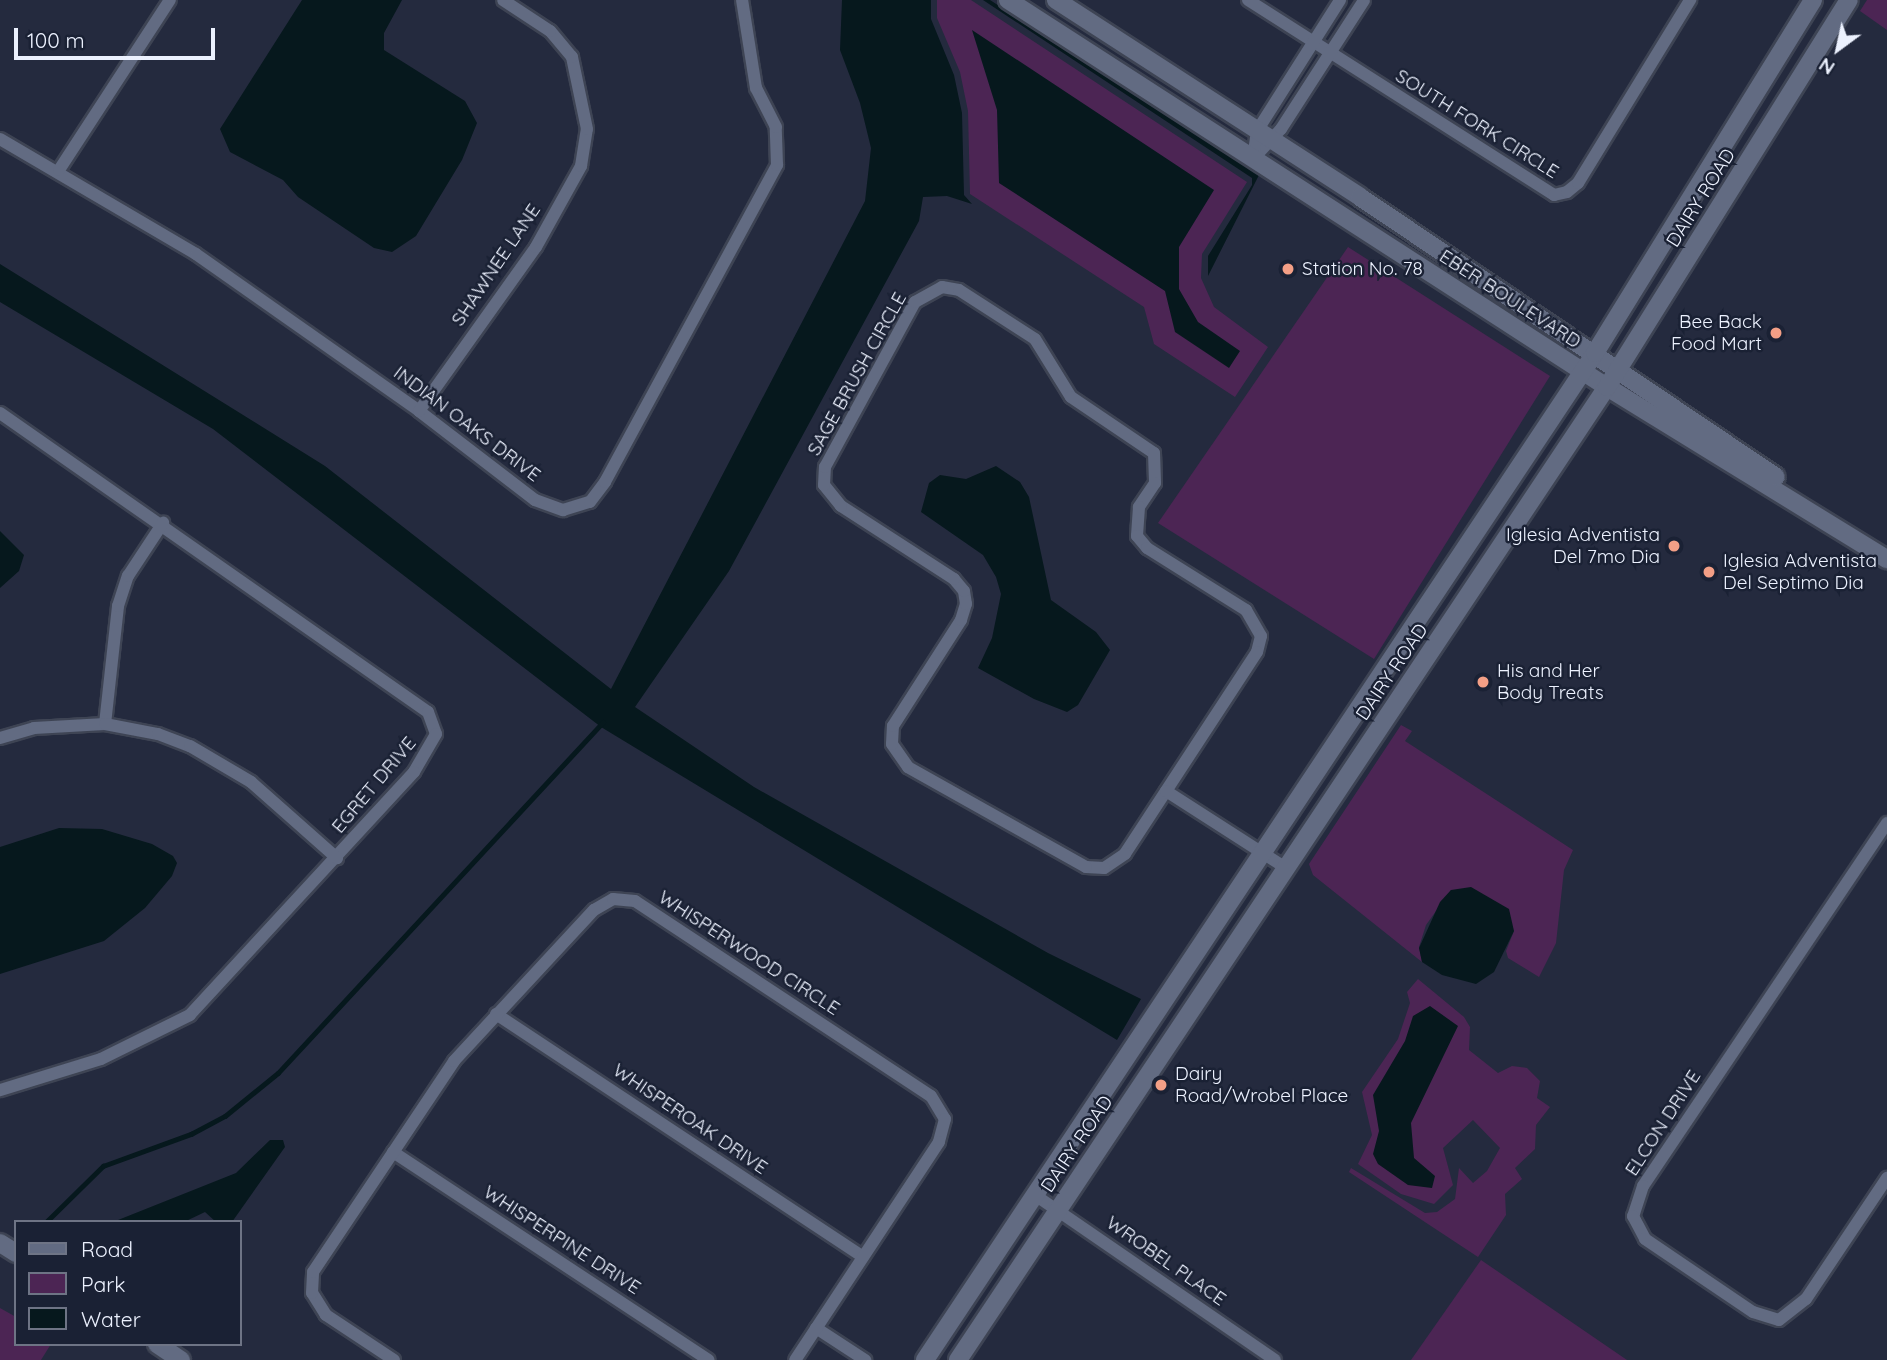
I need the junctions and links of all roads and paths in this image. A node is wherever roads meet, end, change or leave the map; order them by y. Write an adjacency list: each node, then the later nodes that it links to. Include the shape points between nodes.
1 (170, 0): 17 (street)
2 (503, 0): 22 (street, SHAWNEE LANE, via 550,31 572,57 587,129 581,166 536,247)
3 (742, 0): 22 (street, INDIAN OAKS DRIVE, via 756,88 776,127 776,165 606,482 590,502 563,510 535,500)
4 (1008, 0): 16 (street, EBER BOULEVARD)
5 (1056, 0): 14 (street, EBER BOULEVARD)
6 (1248, 0): 12 (street, SOUTH FORK CIRCLE)
7 (1340, 0): 12 (street)
8 (1364, 0): 13 (street)
9 (1690, 0): 13 (street, SOUTH FORK CIRCLE, via 1578,183 1554,195)
10 (1813, 0): 18 (street, DAIRY ROAD)
11 (1849, 0): 19 (street, DAIRY ROAD)
12 (1312, 43): 13 (street, SOUTH FORK CIRCLE); 14 (street)
13 (1329, 55): 14 (street)
14 (1264, 136): 16 (street); 18 (street, EBER BOULEVARD)
15 (0, 139): 17 (street, INDIAN OAKS DRIVE)
16 (1253, 159): 20 (street, EBER BOULEVARD)
17 (59, 170): 22 (street, INDIAN OAKS DRIVE, via 196,254)
18 (1595, 353): 19 (street, EBER BOULEVARD); 20 (street, DAIRY ROAD)
19 (1618, 368): 21 (street, DAIRY ROAD); 25 (street, EBER BOULEVARD)
20 (1583, 370): 21 (street, EBER BOULEVARD); 30 (street, DAIRY ROAD)
21 (1607, 387): 25 (street, EBER BOULEVARD); 32 (street, DAIRY ROAD)
22 (419, 411)
23 (0, 412): 24 (street, EGRET DRIVE)
24 (163, 523): 26 (street, via 128,576 118,606); 31 (street, EGRET DRIVE, via 428,712 436,734 430,751)
25 (1887, 558)
26 (105, 724): 27 (street, via 34,728); 31 (street, via 190,746 269,795)
27 (0, 738)
28 (1166, 792): 28 (street, SAGE BRUSH CIRCLE, via 1257,653 1261,636 1256,622 1147,548 1138,536 1135,521 1139,507 1155,483 1154,453 1071,397 1035,339 959,290 942,287 926,292 915,302 825,467 824,485 841,506 954,579 964,591 961,620 892,726 897,757 1086,867 1104,868 1116,862); 30 (street)
29 (1887, 823): 36 (street, ELCON DRIVE, via 1643,1186 1633,1216 1645,1239 1753,1312 1779,1320 1806,1299)
30 (1264, 854): 32 (street); 37 (street, DAIRY ROAD)
31 (337, 858): 34 (street, EGRET DRIVE, via 190,1015 101,1059)
32 (1286, 868): 38 (street, DAIRY ROAD)
33 (496, 1014): 35 (street, WHISPERWOOD CIRCLE, via 454,1061); 39 (street, WHISPEROAK DRIVE); 39 (street, WHISPERWOOD CIRCLE, via 594,911 612,899 635,901 931,1096 945,1119 939,1142)
34 (0, 1090)
35 (393, 1152): 43 (street, WHISPERWOOD CIRCLE, via 313,1272 312,1293 326,1315); 44 (street, WHISPERPINE DRIVE)
36 (1887, 1178)
37 (1034, 1195): 38 (street, WROBEL PLACE); 47 (street, DAIRY ROAD)
38 (1058, 1210): 48 (street, DAIRY ROAD); 49 (street, WROBEL PLACE)
39 (863, 1257): 40 (street, WHISPERWOOD CIRCLE)
40 (816, 1328): 45 (street, WHISPERWOOD CIRCLE); 46 (street)
41 (160, 1346): 42 (street)
42 (181, 1360)
43 (394, 1360)
44 (709, 1360)
45 (795, 1360)
46 (864, 1360)
47 (925, 1360)
48 (958, 1360)
49 (1275, 1360)

